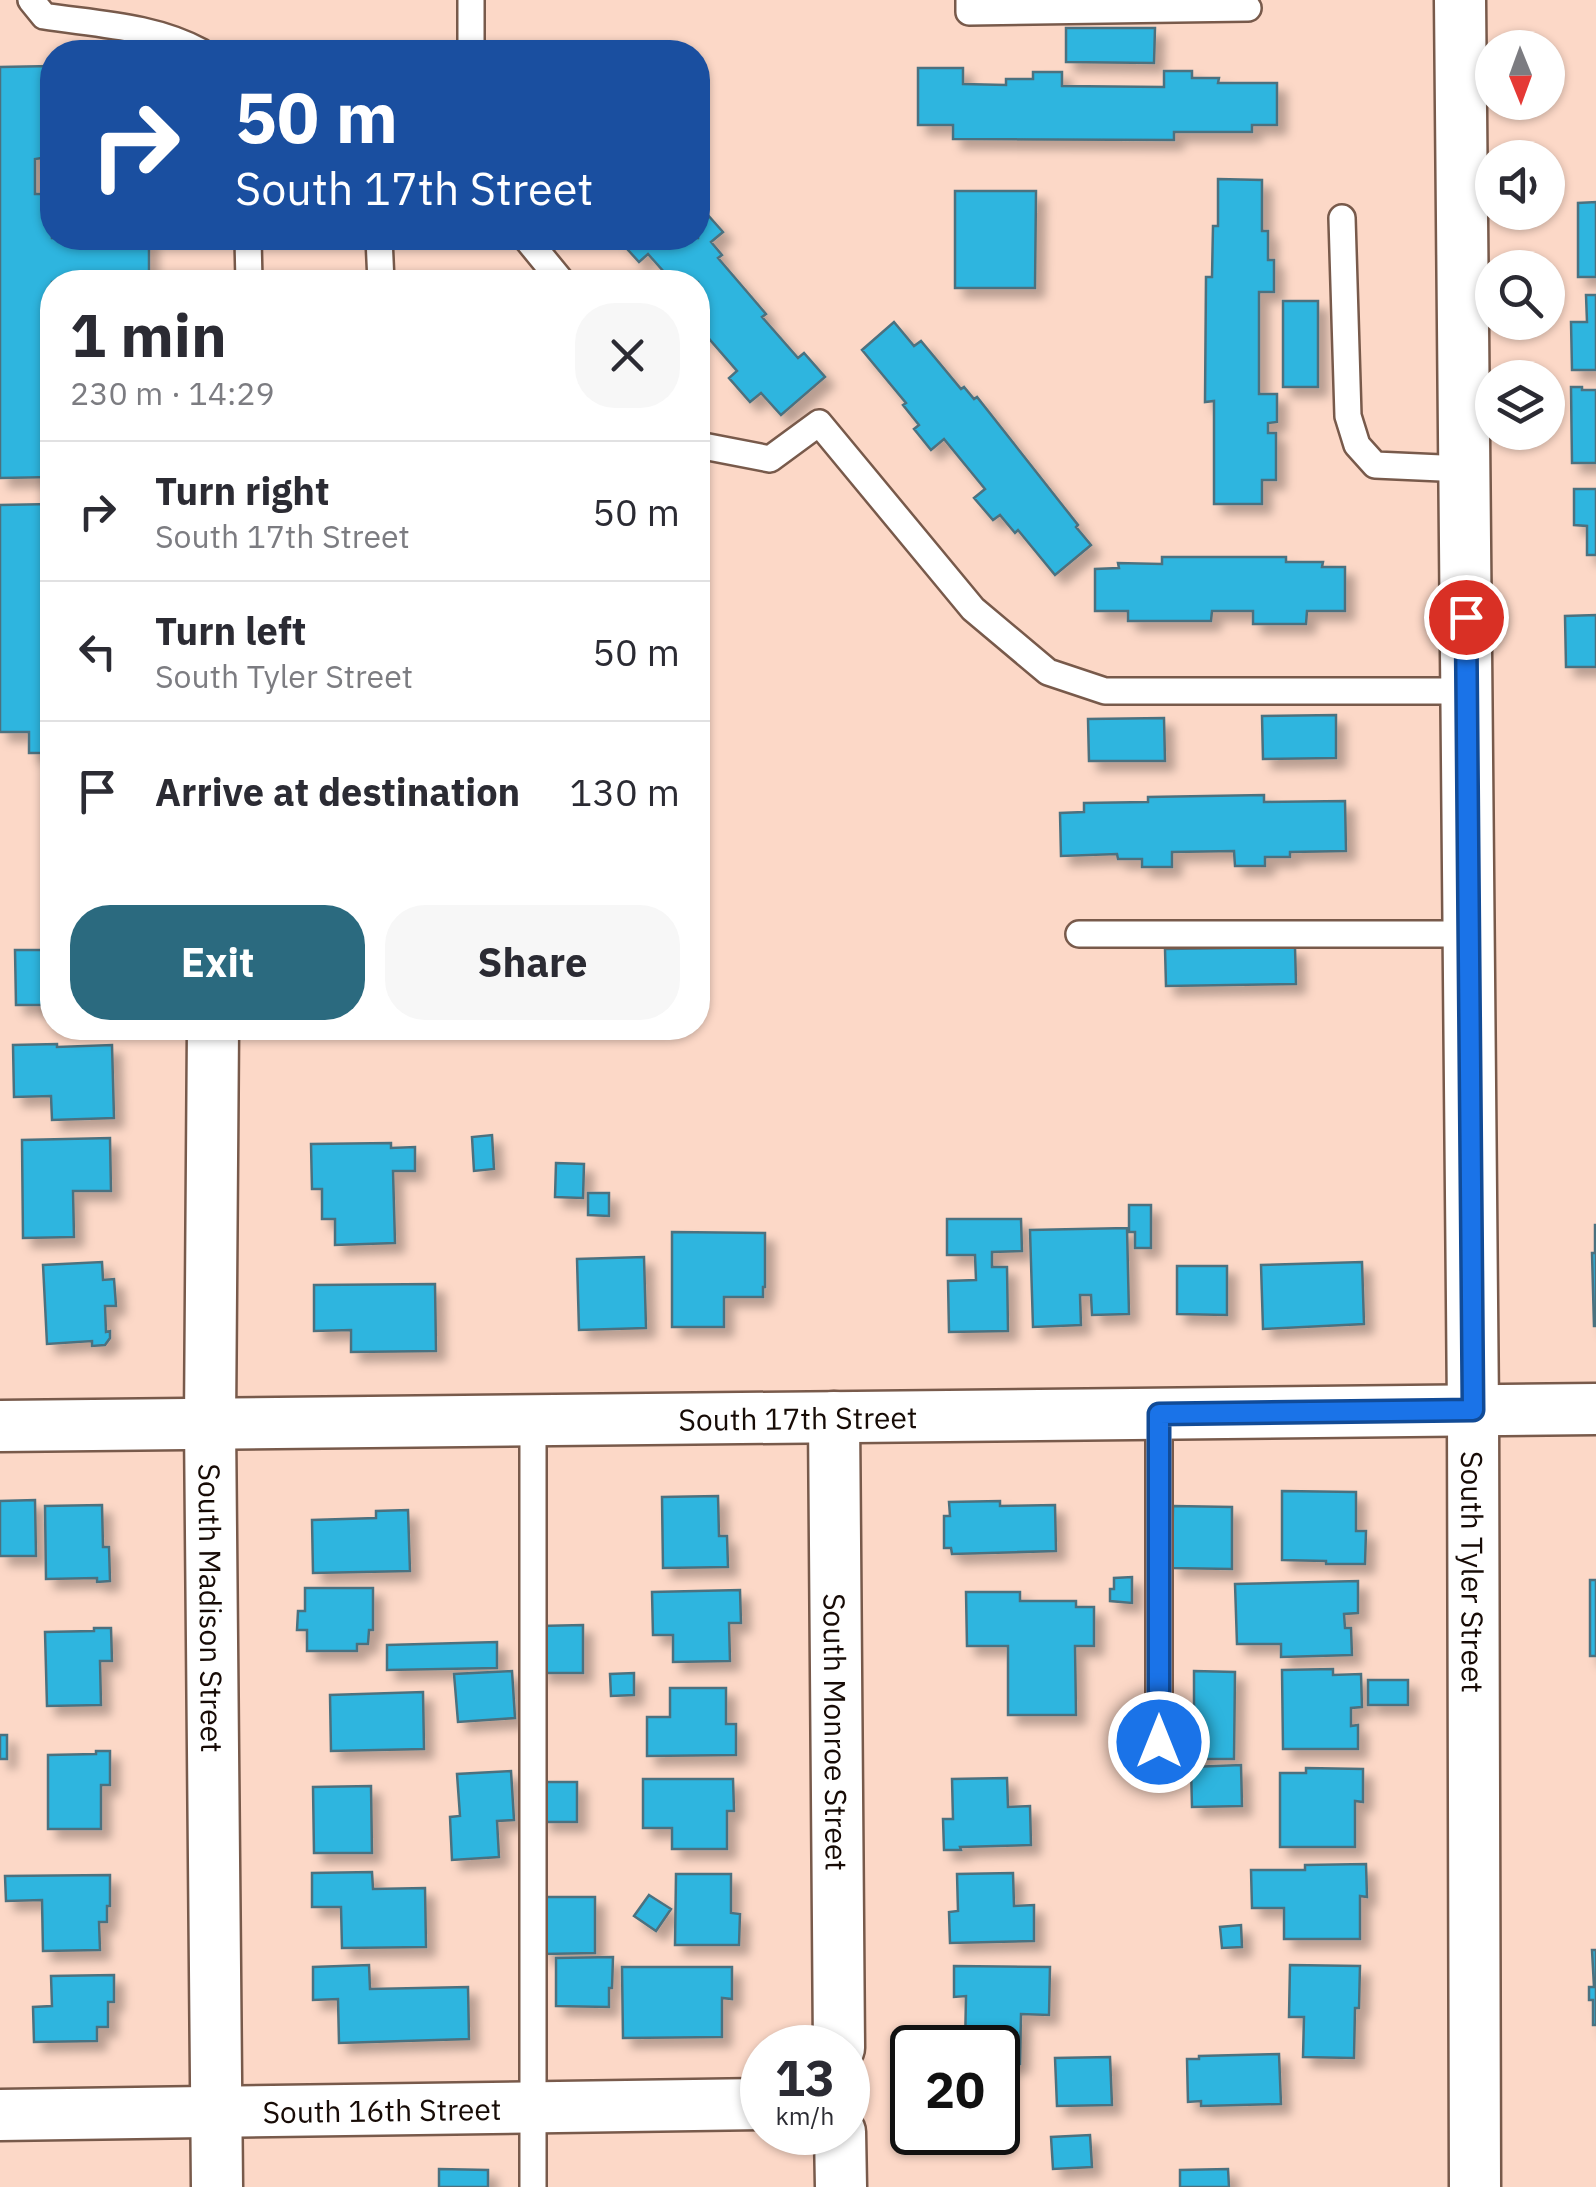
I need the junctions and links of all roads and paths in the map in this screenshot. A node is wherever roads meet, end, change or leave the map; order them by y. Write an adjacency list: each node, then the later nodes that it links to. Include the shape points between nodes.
1 (31, 0): 6 (lane, via 44,16)
2 (471, 0): 7 (lane)
3 (969, 0): 5 (lane, via 969,12)
4 (1460, 0): 12 (street, South Tyler Street)
5 (1248, 8)
6 (174, 40)
7 (470, 40)
8 (1342, 218): 12 (lane, via 1348,416 1357,445 1375,466)
9 (536, 250): 10 (lane)
10 (552, 270)
11 (710, 446): 13 (lane, via 770,459 820,423 972,609 1048,672 1105,691)
12 (1464, 470): 13 (street, South Tyler Street)
13 (1466, 691): 15 (street, South Tyler Street)
14 (1078, 934): 15 (lane)
15 (1468, 934): 18 (street, South Tyler Street)
16 (214, 1040): 22 (street, South Madison Street)
17 (1596, 1409): 18 (street, South 17th Street)
18 (1473, 1410): 19 (street, South 17th Street); 34 (street, South Tyler Street)
19 (1159, 1414): 20 (street, South 17th Street); 24 (lane)
20 (834, 1418): 21 (street, South 17th Street); 25 (street, South Monroe Street)
21 (533, 1420): 22 (street, South 17th Street); 27 (lane)
22 (210, 1424): 23 (street, South 17th Street); 28 (street, South Madison Street)
23 (0, 1426)
24 (1159, 1742)
25 (839, 2025)
26 (740, 2104): 27 (street, South 16th Street)
27 (532, 2108): 28 (street, South 16th Street); 32 (lane)
28 (216, 2114): 29 (street, South 16th Street); 31 (street, South Madison Street)
29 (0, 2115)
30 (840, 2155): 33 (street)
31 (216, 2187)
32 (533, 2187)
33 (840, 2187)
34 (1475, 2187)

